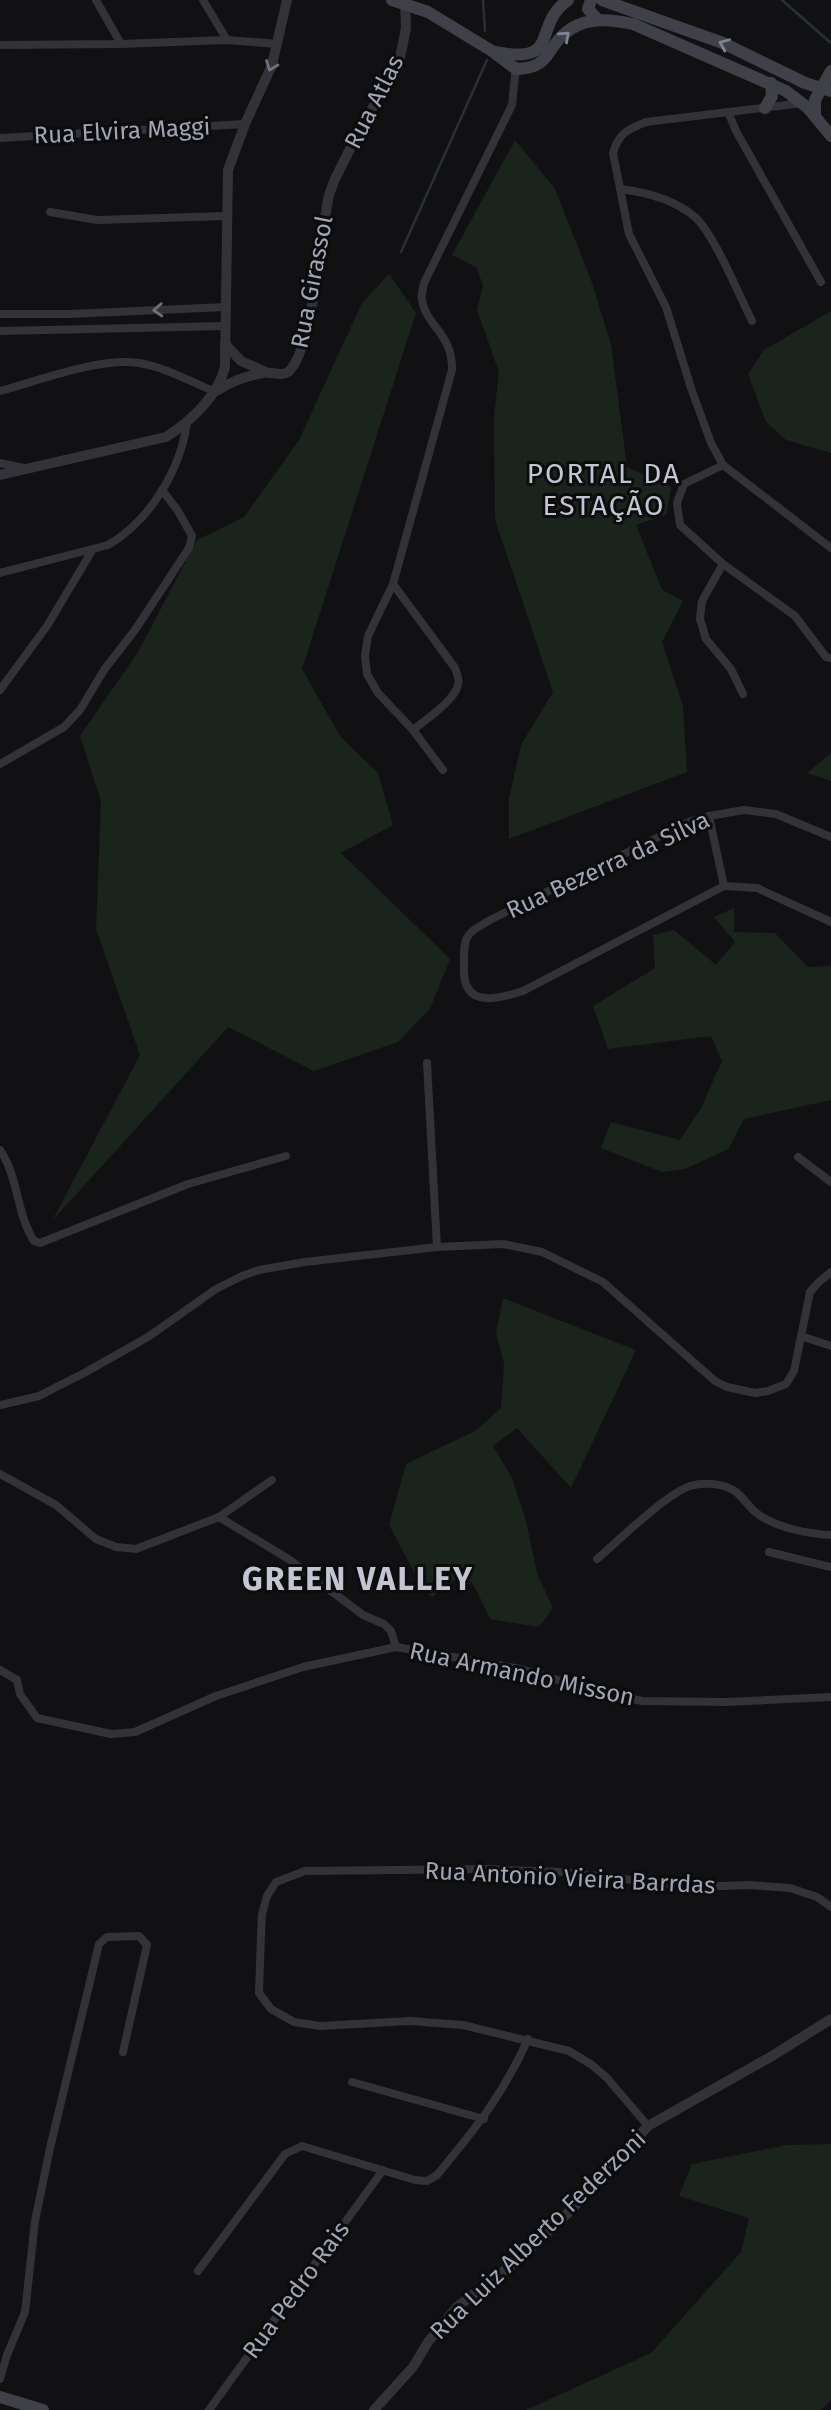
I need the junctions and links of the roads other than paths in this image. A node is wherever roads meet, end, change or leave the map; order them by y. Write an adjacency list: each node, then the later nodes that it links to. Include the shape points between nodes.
1 (96, 0): 11 (street)
2 (204, 0): 10 (street)
3 (287, 0): 12 (street)
4 (392, 0): 8 (main road)
5 (568, 0): 14 (main road, via 554,15 539,48)
6 (591, 0): 9 (main road, via 588,9)
7 (602, 0): 17 (main road, one-way to 7, via 723,43)
8 (405, 5): 14 (main road, via 428,12); 26 (street, Rua Atlas, via 400,58)
9 (598, 20): 14 (main road, one-way to 9, via 532,67 550,54 564,34); 16 (main road, via 633,24)
10 (227, 40): 11 (street); 12 (street)
11 (121, 44): 13 (street)
12 (278, 44): 22 (street, one-way to 22)
13 (0, 45)
14 (516, 63): 51 (street, via 512,105 424,283 422,299 450,347 452,370)
15 (831, 71): 17 (main road)
16 (771, 83): 18 (main road); 19 (main road, via 772,96)
17 (826, 90): 21 (main road, via 814,103)
18 (803, 103): 19 (street); 21 (main road)
19 (765, 108): 20 (street)
20 (729, 114): 25 (street, via 646,122 627,130 613,153); 29 (street)
21 (815, 115): 23 (main road)
22 (245, 124): 24 (street, Rua Elvira Maggi); 28 (street, via 228,170)
23 (831, 136)
24 (0, 138)
25 (620, 189): 33 (street, via 642,192 695,217 708,233); 43 (street, via 629,234 666,307 691,388)
26 (329, 195): 38 (street, Rua Girassol, via 300,350 287,373)
27 (50, 212): 28 (street, via 97,220)
28 (226, 216): 30 (street)
29 (821, 282)
30 (226, 307): 32 (street, one-way to 32); 34 (street)
31 (0, 314): 32 (street)
32 (69, 314): 35 (street)
33 (752, 321)
34 (226, 326): 35 (street); 37 (street)
35 (71, 330): 36 (street)
36 (0, 331)
37 (226, 344): 38 (street, via 241,361); 40 (street)
38 (266, 372): 40 (street, Rua Girassol, via 236,379)
39 (0, 391): 40 (street, via 122,362 153,366)
40 (216, 392): 41 (street)
41 (187, 421): 44 (street, via 166,437); 46 (street, via 180,454)
42 (0, 464): 44 (street)
43 (723, 465): 47 (street); 49 (street, via 684,484 677,503 680,525)
44 (27, 469): 45 (street)
45 (0, 475)
46 (162, 490): 48 (street, via 121,537); 56 (street, via 192,536 189,548 80,710 64,727)
47 (831, 548)
48 (93, 549): 50 (street); 53 (street, via 47,626)
49 (723, 564): 52 (street, via 794,616); 54 (street, via 702,601 700,619 706,639 731,669)
50 (0, 573)
51 (393, 584): 55 (street, via 368,636 367,674 378,693); 55 (street, via 455,668 459,682 435,713)
52 (831, 658)
53 (0, 690)
54 (743, 694)
55 (413, 730): 57 (street)
56 (0, 764)
57 (443, 771)
58 (709, 816): 59 (street, Rua Bezerra da Silva, via 744,810 775,814); 60 (street); 60 (street, Rua Bezerra da Silva, via 470,933 465,944 466,987 486,998 514,994)
59 (831, 837)
60 (724, 886): 61 (street, via 757,888)
61 (831, 922)
62 (427, 1063): 67 (street)
63 (0, 1150): 64 (street, via 13,1177 27,1230 40,1243 188,1184)
64 (286, 1156)
65 (798, 1157): 66 (street)
66 (831, 1182)
67 (437, 1247): 69 (street, via 503,1244 563,1261 603,1282 715,1381 743,1391 768,1391 786,1384 798,1359); 71 (street, via 305,1262 242,1276 86,1372 39,1396)
68 (831, 1272): 69 (street, via 810,1292)
69 (801, 1336): 70 (street)
70 (831, 1346)
71 (0, 1405)
72 (0, 1474): 74 (street, via 55,1505 96,1539 116,1547 136,1549)
73 (272, 1480): 74 (street)
74 (219, 1517): 79 (street, Rua Armando Misson, via 290,1560 363,1615 384,1624)
75 (831, 1535): 77 (street, via 775,1522 758,1514 734,1490 713,1483 690,1486 671,1496)
76 (769, 1552): 78 (street)
77 (597, 1559)
78 (831, 1567)
79 (396, 1647): 80 (street, via 303,1667 216,1696 135,1732 111,1734 37,1718 17,1680); 81 (street, Rua Armando Misson, via 521,1669 642,1700)
80 (0, 1670)
81 (831, 1697)
82 (831, 1907): 84 (street, Rua Antonio Vieira Barrdas, via 817,1896 790,1888 693,1887 485,1868 305,1871 275,1882 261,1914 259,1993 271,2010 294,2022 320,2026 423,2022)
83 (831, 2018): 88 (street, Rua Luiz Alberto Federzoni)
84 (528, 2039): 87 (street); 88 (street, via 569,2051 592,2065)
85 (123, 2052): 91 (street, via 147,1945 139,1936 107,1937 99,1944 45,2172 25,2312)
86 (352, 2082): 87 (street)
87 (484, 2119): 89 (street, via 437,2175 426,2181)
88 (648, 2126): 95 (street, Rua Luiz Alberto Federzoni, via 571,2210 518,2260 457,2307 407,2375)
89 (383, 2170): 90 (street, via 302,2146 285,2154); 94 (street, Rua Pedro Rais)
90 (198, 2271)
91 (0, 2379)
92 (0, 2397): 93 (main road)
93 (43, 2410)
94 (209, 2410)
95 (374, 2410)

